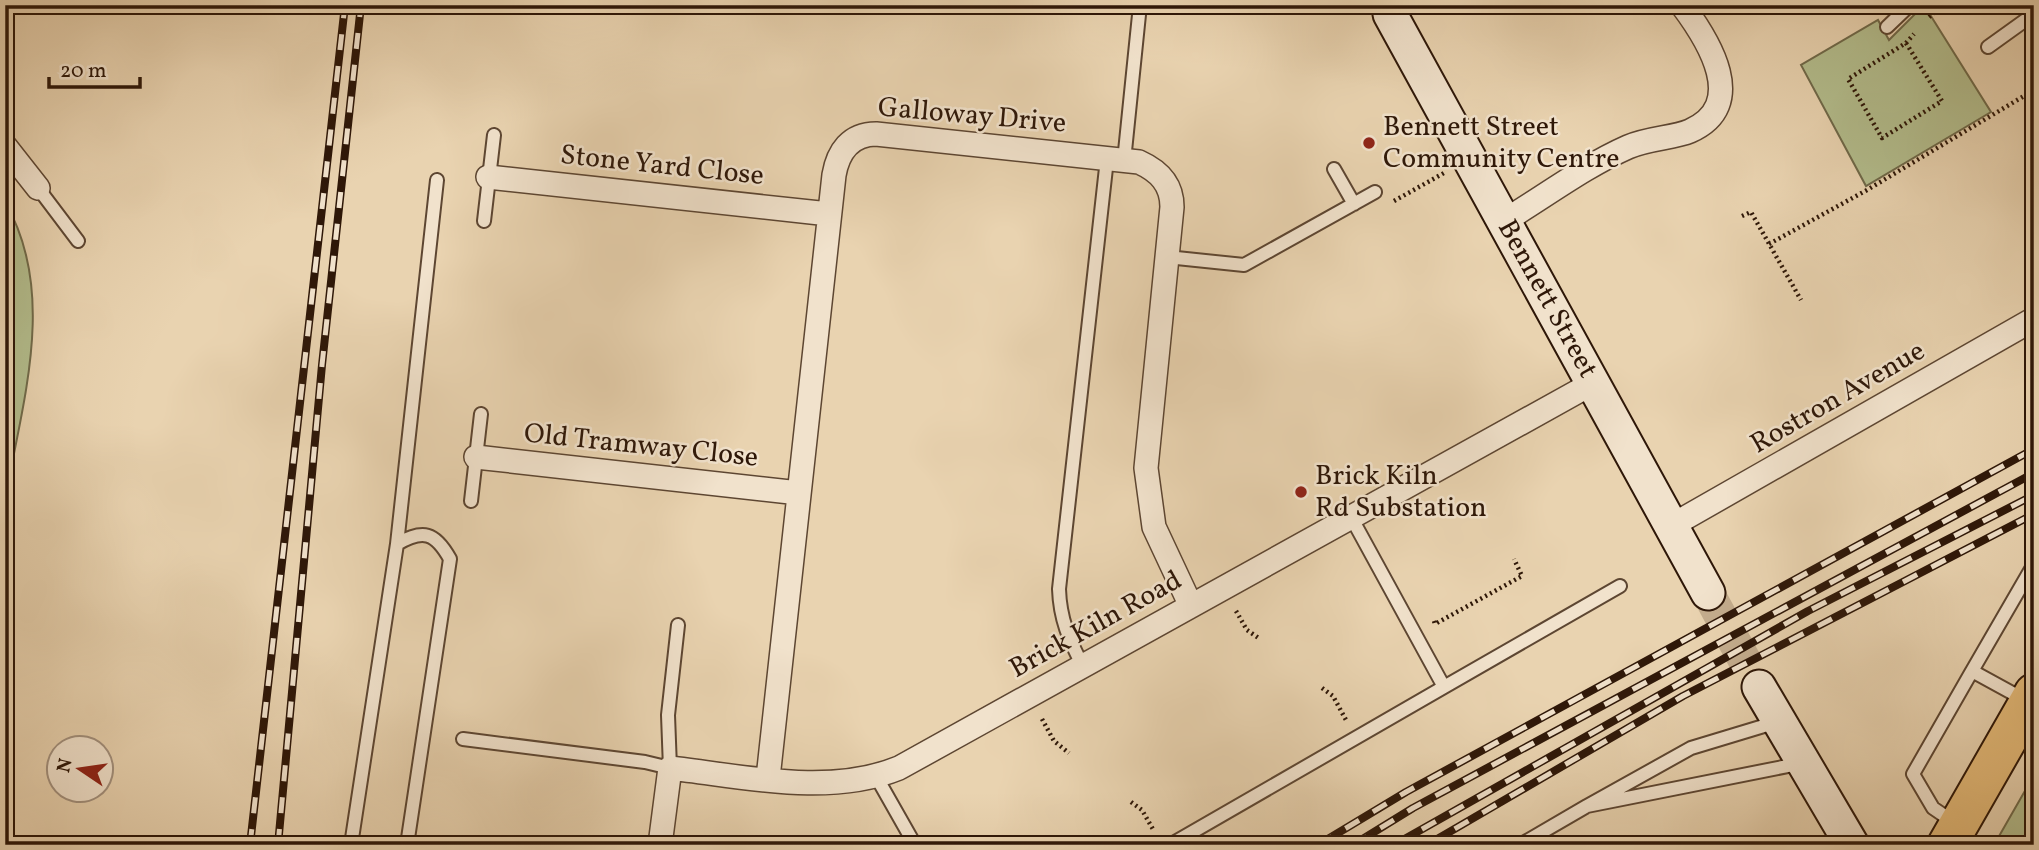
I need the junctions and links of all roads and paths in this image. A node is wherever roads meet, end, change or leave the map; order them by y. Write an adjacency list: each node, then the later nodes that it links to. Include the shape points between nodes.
1 (1140, 5): 13 (lane)
2 (1389, 5): 24 (street, Bennett Street)
3 (1682, 5): 24 (street, via 1717,67 1722,98 1709,121 1688,132 1658,136 1627,148)
4 (1910, 5): 7 (lane)
5 (1944, 5): 8 (path)
6 (2034, 14): 9 (lane)
7 (1887, 27)
8 (1906, 43): 8 (path, via 1848,79 1882,138 1942,101)
9 (1988, 47)
10 (2034, 90): 26 (path)
11 (494, 135): 16 (lane)
12 (5, 146): 18 (street)
13 (1115, 160): 21 (street, Galloway Drive, via 866,134 850,143 837,160); 27 (street, Galloway Drive, via 1151,168 1169,188 1172,207); 47 (lane, via 1059,589 1066,633)
14 (1334, 169): 20 (lane)
15 (1451, 169): 19 (path, via 1384,207)
16 (488, 177): 21 (street, Stone Yard Close); 23 (lane)
17 (437, 180): 37 (lane)
18 (38, 188): 25 (lane)
19 (1375, 192): 20 (lane)
20 (1354, 204): 27 (lane, via 1244,265)
21 (830, 214): 33 (street, Galloway Drive)
22 (1742, 216): 26 (path, via 1751,212)
23 (484, 221)
24 (1504, 221): 30 (street, Bennett Street)
25 (78, 241)
26 (1769, 244): 28 (path)
27 (1167, 257): 43 (street, Galloway Drive, via 1147,436 1147,484 1160,545)
28 (1801, 300)
29 (2034, 319): 36 (street, Rostron Avenue)
30 (1593, 383): 35 (street, Brick Kiln Road); 36 (street, Bennett Street)
31 (481, 415): 32 (lane)
32 (476, 457): 33 (street, Old Tramway Close); 34 (lane)
33 (799, 493): 60 (street, Galloway Drive)
34 (471, 500)
35 (1351, 517): 41 (street, Brick Kiln Road); 49 (lane)
36 (1671, 526): 42 (street, Bennett Street)
37 (397, 544): 66 (lane); 67 (lane, via 413,535 428,535 442,544 450,559)
38 (1514, 559): 44 (path, via 1522,576 1435,624)
39 (2034, 564): 48 (lane)
40 (1620, 586): 49 (lane)
41 (1223, 589): 43 (street, Brick Kiln Road); 46 (path, via 1247,630)
42 (1708, 593)
43 (1191, 606): 47 (street, Brick Kiln Road)
44 (1429, 612)
45 (678, 625): 59 (lane, via 668,716)
46 (1260, 639)
47 (1083, 666): 52 (street, Brick Kiln Road)
48 (1972, 671): 53 (lane); 65 (lane, via 1913,774)
49 (1444, 687): 55 (lane)
50 (1759, 687): 54 (street)
51 (1322, 688): 55 (path, via 1333,696)
52 (1029, 696): 57 (path, via 1054,741); 61 (street, Brick Kiln Road)
53 (2032, 697): 65 (highway)
54 (1779, 722): 58 (street); 63 (lane, via 1692,748)
55 (1356, 738): 70 (lane)
56 (463, 739): 59 (lane)
57 (1069, 753)
58 (1804, 763): 63 (lane); 72 (street)
59 (670, 768): 60 (street, Brick Kiln Road); 68 (street)
60 (768, 778): 61 (street, Brick Kiln Road, via 827,784)
61 (877, 778): 69 (lane)
62 (1131, 802): 64 (path, via 1142,810)
63 (1587, 806): 71 (lane)
64 (1155, 833)
65 (1953, 835)
66 (351, 845)
67 (407, 845)
68 (660, 845)
69 (915, 845)
70 (1170, 845)
71 (1520, 845)
72 (1852, 845)

